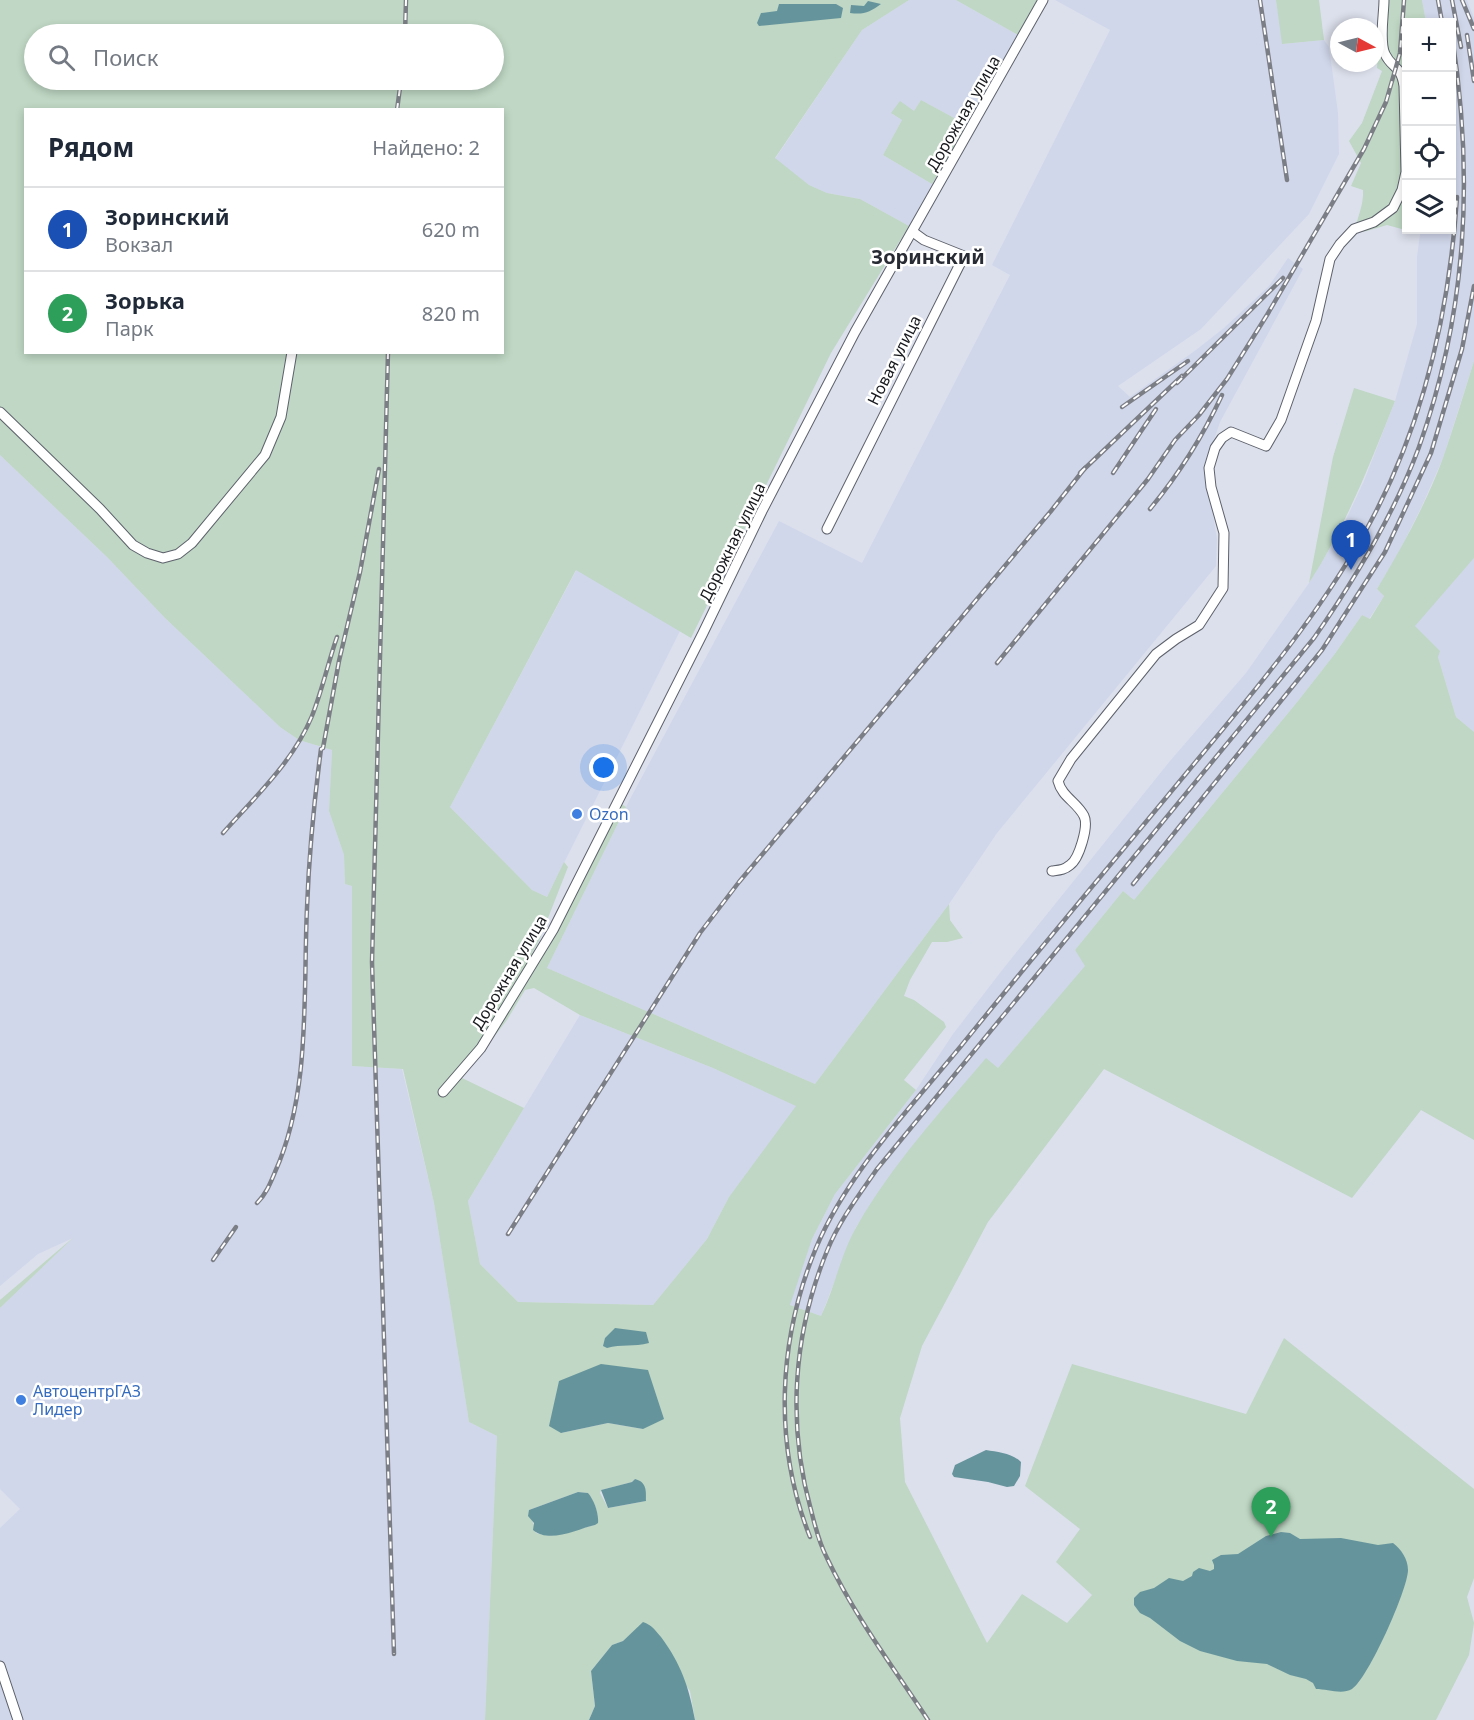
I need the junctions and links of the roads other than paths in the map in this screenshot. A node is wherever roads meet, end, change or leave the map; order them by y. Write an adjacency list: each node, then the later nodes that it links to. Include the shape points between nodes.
1 (1043, 0): 3 (street, Дорожная улица)
2 (1384, 0): 7 (street, via 1384,52 1398,67 1404,86 1406,172 1402,190 1393,208 1374,222 1354,229 1330,259 1316,321 1281,420 1266,446 1232,432 1215,448 1209,468 1224,533 1223,588 1199,625 1156,654 1071,759 1058,782 1086,822 1073,864)
3 (913, 232): 6 (street, Новая улица, via 964,256); 8 (street, Дорожная улица, via 855,332 762,511 553,930 481,1048)
4 (292, 354): 5 (street, via 281,417 265,455 192,543 178,554 163,558 133,545)
5 (0, 412)
6 (827, 529)
7 (1052, 871)
8 (443, 1092)
9 (0, 1666): 10 (street)
10 (18, 1720)

